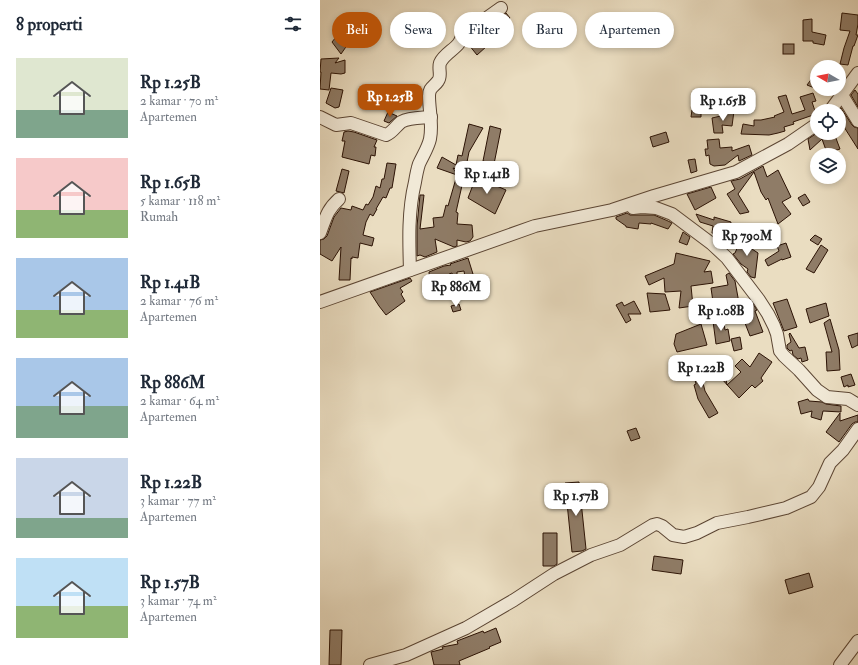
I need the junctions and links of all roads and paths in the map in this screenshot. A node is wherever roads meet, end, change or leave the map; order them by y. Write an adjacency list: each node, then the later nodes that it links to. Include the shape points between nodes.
1 (501, 8): 6 (street, via 463,35 459,43 442,60 439,79 429,96)
2 (858, 73): 3 (street)
3 (846, 90)
4 (843, 96): 7 (street)
5 (320, 117): 6 (street, via 336,125 351,123 386,135 408,120)
6 (431, 117): 12 (street, via 430,137 414,184 409,231)
7 (858, 121)
8 (810, 129): 10 (street, via 788,144 736,172)
9 (339, 199): 11 (street, via 330,208)
10 (612, 210): 12 (street, via 535,226); 14 (street, via 656,208 672,214 691,227 727,258 743,278 768,314 784,356 827,397 848,399)
11 (320, 232)
12 (410, 270): 13 (street)
13 (320, 302)
14 (858, 405)
15 (858, 429): 17 (street, via 830,463 819,487 811,497 786,508 717,523 684,537 673,535 657,524 653,525 620,545 591,555 554,574 466,628 406,655)
16 (858, 641): 18 (street)
17 (372, 665)
18 (840, 665)

